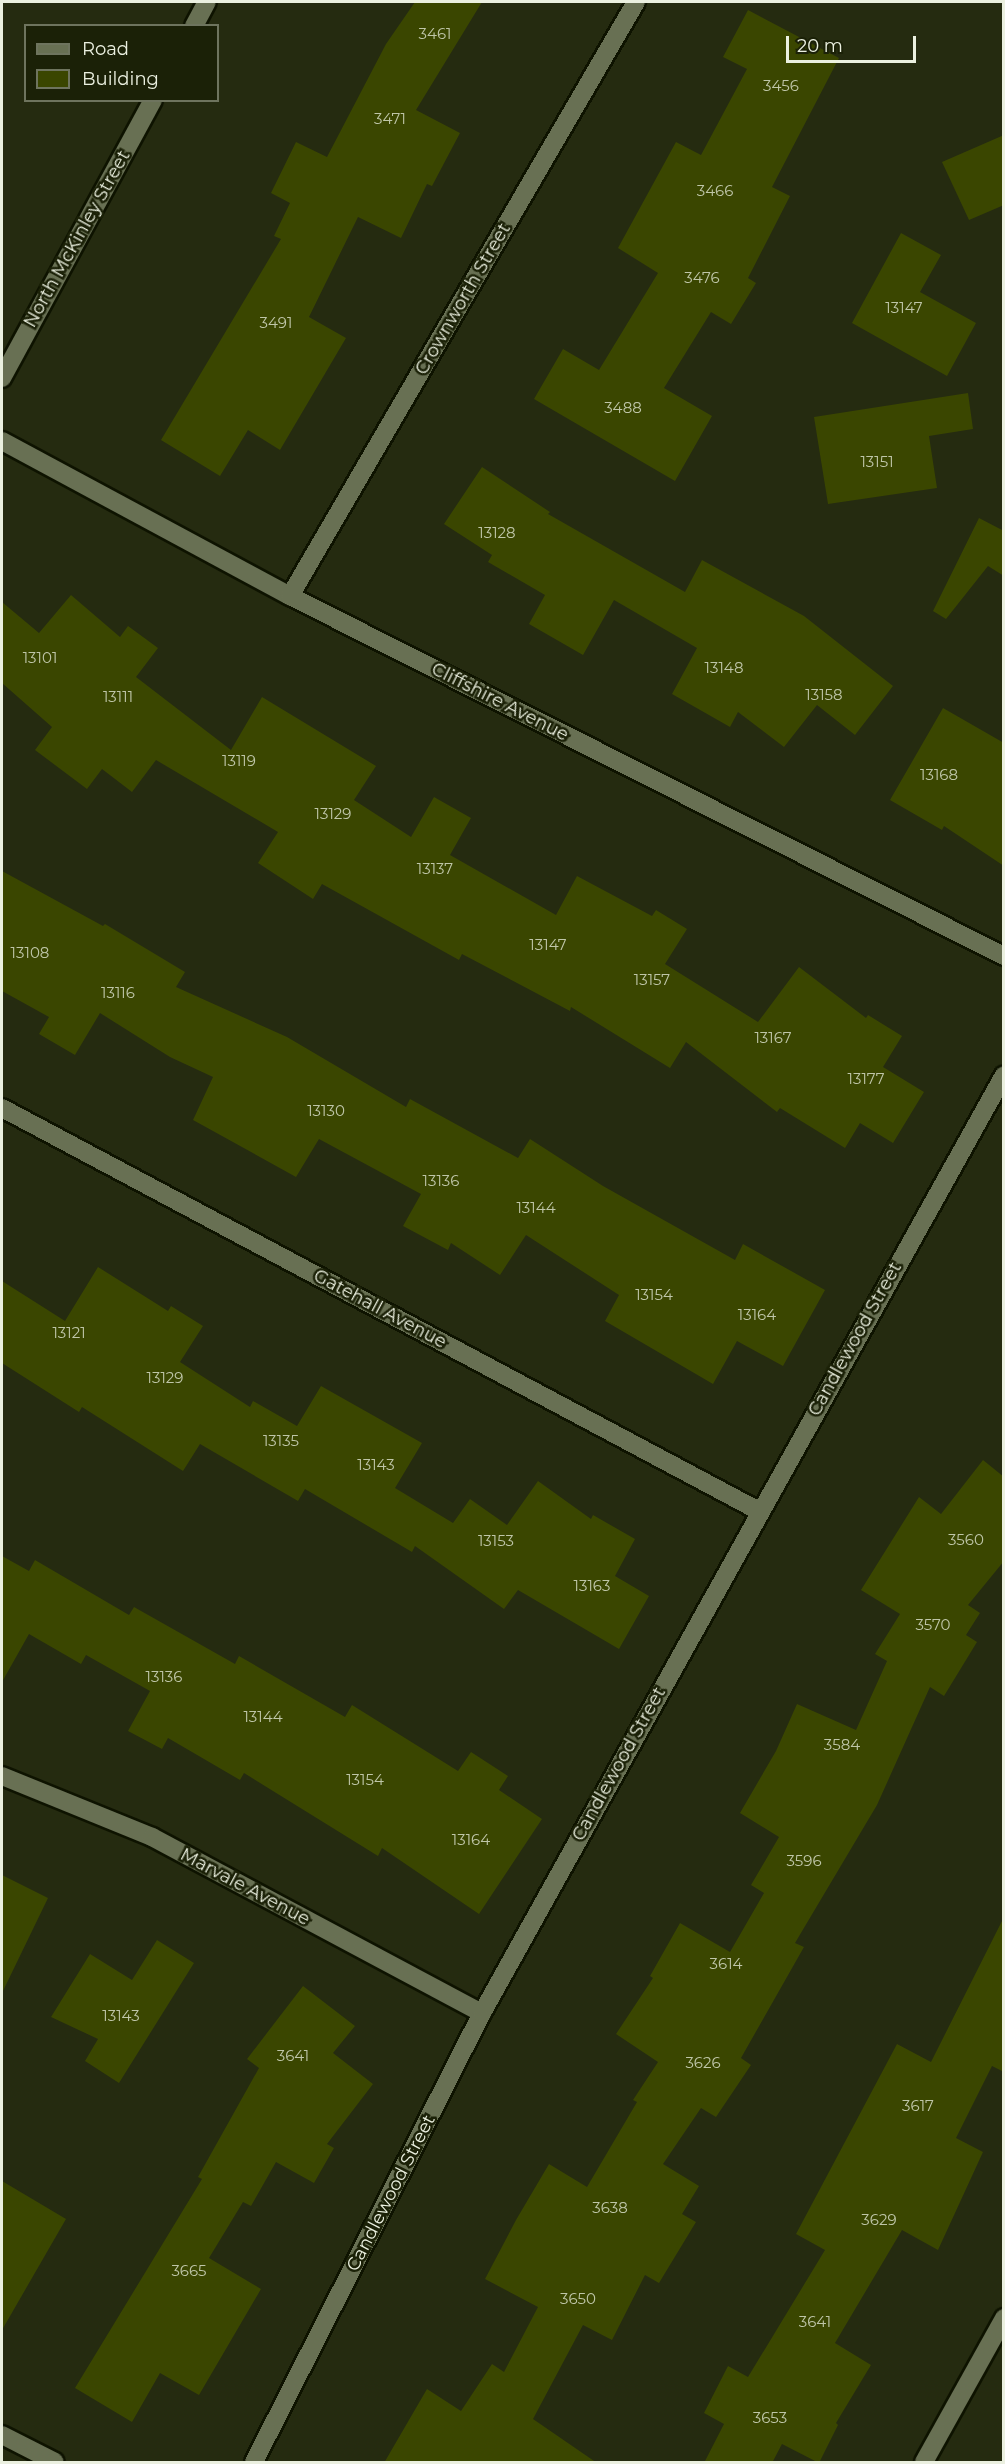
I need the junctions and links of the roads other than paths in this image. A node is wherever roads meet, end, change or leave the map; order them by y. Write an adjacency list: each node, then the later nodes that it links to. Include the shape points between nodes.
1 (207, 2): 3 (street)
2 (636, 2): 7 (street, Crownworth Street)
3 (195, 24)
4 (152, 102): 5 (street, North McKinley Street)
5 (2, 378)
6 (2, 441): 7 (street, Cliffshire Avenue)
7 (290, 596): 8 (street, Cliffshire Avenue)
8 (1004, 956)
9 (1004, 1075): 11 (street, Candlewood Street)
10 (2, 1108): 11 (street, Gatehall Avenue)
11 (759, 1511): 13 (street, Candlewood Street)
12 (2, 1776): 13 (street, Marvale Avenue, via 152,1837)
13 (482, 2013): 17 (street, Candlewood Street)
14 (1004, 2318): 18 (street)
15 (2, 2435): 16 (street)
16 (55, 2463)
17 (254, 2463)
18 (924, 2463)

